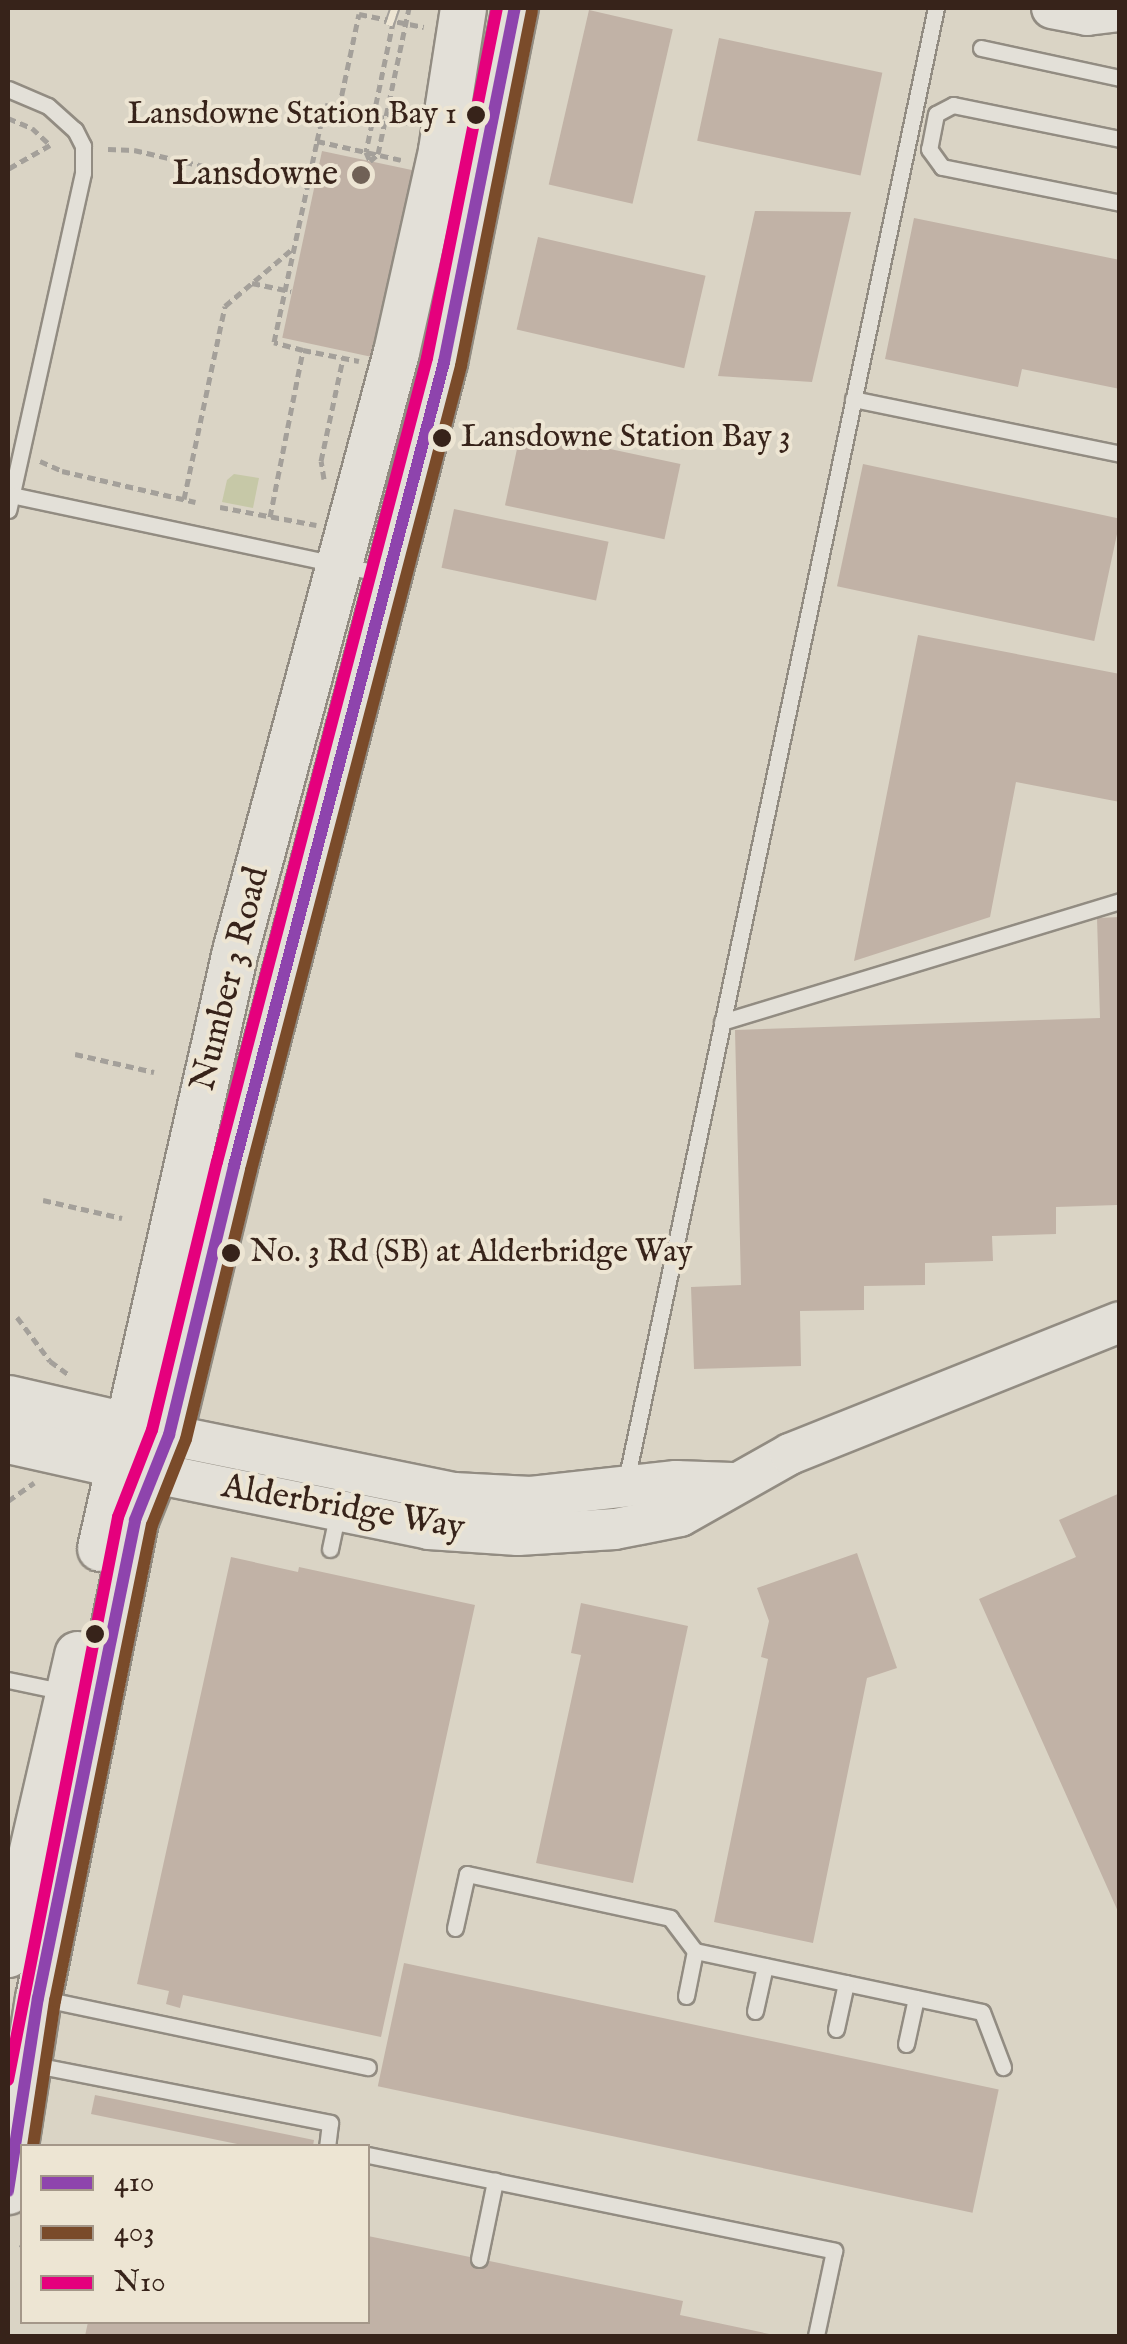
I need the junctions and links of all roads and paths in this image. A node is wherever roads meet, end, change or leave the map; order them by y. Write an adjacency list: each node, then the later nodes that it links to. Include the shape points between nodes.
1 (396, 8): 8 (path)
2 (409, 8): 9 (path)
3 (516, 8): 47 (main road, Number 3 Road, via 444,362)
4 (936, 8): 37 (lane)
5 (1052, 8): 6 (street, via 1087,15)
6 (1120, 11)
7 (450, 18): 9 (path); 46 (main road, Number 3 Road, via 441,150 396,352)
8 (394, 21): 9 (path); 13 (path, via 359,14); 14 (path)
9 (406, 23): 16 (path)
10 (981, 48): 11 (lane)
11 (1120, 78)
12 (8, 89): 43 (lane, via 48,106 83,146)
13 (339, 108): 14 (path); 19 (path, via 325,105)
14 (374, 116): 16 (path); 21 (path)
15 (8, 118): 24 (path, via 50,145)
16 (386, 118): 17 (path); 22 (path)
17 (421, 126)
18 (1120, 138): 26 (lane, via 953,105 936,114 929,149 942,167)
19 (317, 142): 21 (path); 27 (path)
20 (108, 149): 25 (path, via 206,166)
21 (366, 152): 22 (path, via 370,161)
22 (378, 154): 23 (path)
23 (406, 161)
24 (8, 169)
25 (263, 184)
26 (1120, 203)
27 (293, 248): 28 (path); 29 (path)
28 (252, 283): 29 (path); 33 (path, via 225,306)
29 (288, 290): 30 (path, via 274,342)
30 (303, 350): 31 (path); 36 (path)
31 (344, 358): 32 (path); 40 (path, via 321,460)
32 (360, 362)
33 (210, 376): 34 (path); 41 (path)
34 (220, 378)
35 (284, 391): 36 (path)
36 (295, 393): 45 (path)
37 (854, 399): 38 (lane); 49 (lane)
38 (1120, 454)
39 (40, 461): 41 (path)
40 (326, 488)
41 (184, 499): 42 (path)
42 (195, 502)
43 (9, 503): 46 (lane)
44 (220, 508): 45 (path)
45 (270, 517): 46 (path)
46 (334, 546): 47 (lane); 59 (main road, Number 3 Road, via 235,951)
47 (388, 575): 59 (main road, Number 3 Road)
48 (1120, 901): 49 (lane)
49 (722, 1022): 62 (lane)
50 (76, 1054): 51 (path)
51 (154, 1072)
52 (43, 1200): 53 (path)
53 (122, 1218)
54 (17, 1317): 56 (path, via 50,1361)
55 (1120, 1322): 62 (street, Alderbridge Way, via 790,1454 680,1516)
56 (74, 1379)
57 (8, 1398): 59 (main road, Alderbridge Way)
58 (8, 1440): 59 (main road, Alderbridge Way)
59 (143, 1449): 62 (street, Alderbridge Way); 62 (street, Alderbridge Way, via 334,1530 500,1534); 64 (main road, Number 3 Road); 71 (main road, Number 3 Road, via 136,1520)
60 (40, 1478): 61 (path)
61 (8, 1501)
62 (620, 1509)
63 (8, 1680): 64 (lane)
64 (69, 1692): 67 (main road, Number 3 Road)
65 (455, 1928): 66 (lane, via 467,1874 670,1918)
66 (695, 1950): 68 (lane); 70 (lane)
67 (8, 1954)
68 (766, 1966): 69 (lane); 73 (lane)
69 (846, 1983): 72 (lane); 74 (lane)
70 (686, 1996)
71 (38, 1998): 76 (main road, Number 3 Road); 77 (lane)
72 (916, 1998): 75 (lane); 78 (lane, via 982,2012)
73 (755, 2010)
74 (836, 2029)
75 (906, 2044)
76 (26, 2064): 79 (lane, via 330,2123); 82 (main road, Number 3 Road)
77 (368, 2066)
78 (1003, 2068)
79 (326, 2144)
80 (370, 2155): 81 (lane)
81 (495, 2181): 83 (lane); 84 (lane, via 834,2250)
82 (8, 2191)
83 (479, 2259)
84 (816, 2336)

